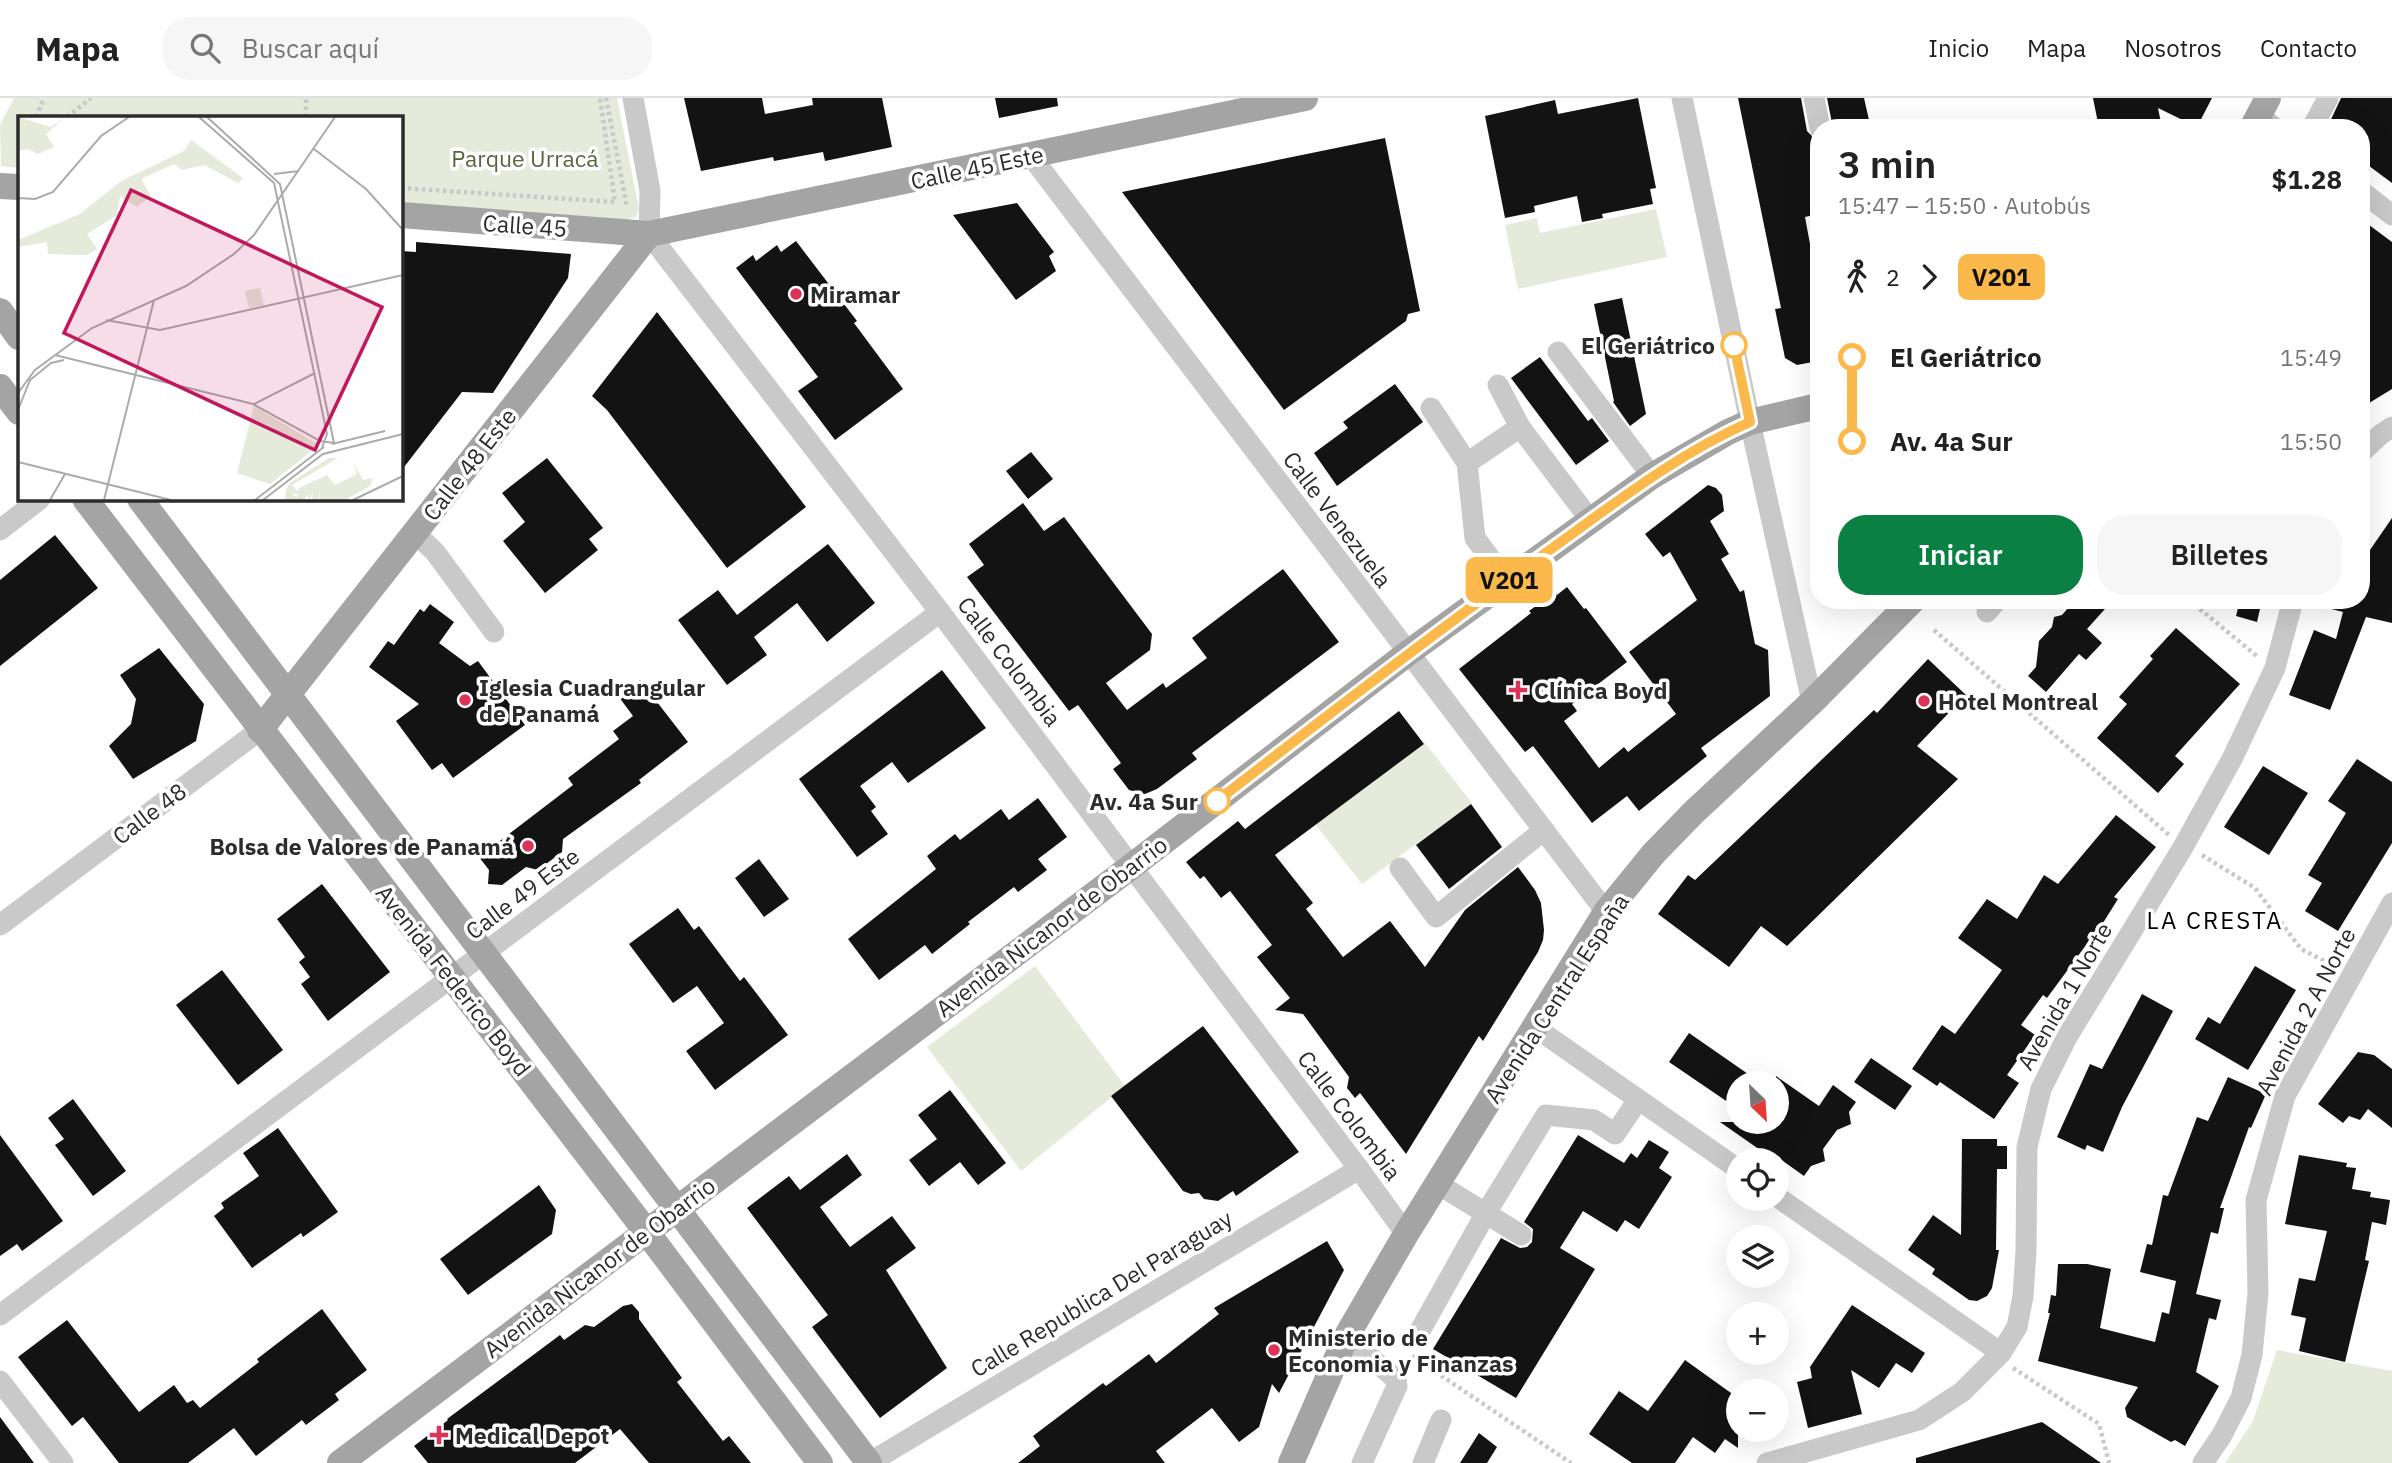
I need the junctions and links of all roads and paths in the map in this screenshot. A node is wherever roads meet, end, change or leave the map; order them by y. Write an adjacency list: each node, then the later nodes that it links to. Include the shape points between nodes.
1 (44, 98): 11 (path)
2 (91, 98): 12 (path)
3 (306, 98): 13 (path)
4 (600, 98): 19 (path, via 615,202)
5 (606, 98): 21 (path)
6 (633, 98): 24 (street, via 650,191)
7 (1305, 98): 16 (main road, Calle 45 Este)
8 (1682, 98): 33 (street)
9 (1814, 98): 14 (street)
10 (2329, 98): 15 (street)
11 (36, 116)
12 (68, 116)
13 (306, 116)
14 (1818, 119)
15 (2317, 119)
16 (1031, 156): 24 (main road, Calle 45 Este); 52 (street, Calle Venezuela)
17 (0, 186): 18 (main road)
18 (18, 187)
19 (402, 188)
20 (2370, 198): 23 (street)
21 (628, 212)
22 (402, 215): 24 (main road, Calle 45)
23 (2392, 215)
24 (649, 234): 44 (main road, Calle 48 Este); 49 (street, Calle Colombia)
25 (0, 311): 26 (main road)
26 (18, 336)
27 (1558, 352): 38 (street)
28 (1498, 384): 35 (street)
29 (0, 387): 32 (main road)
30 (1431, 408): 37 (street)
31 (1810, 408): 33 (main road, Avenida Nicanor de Obarrio)
32 (18, 411)
33 (1750, 422): 38 (main road, Avenida Nicanor de Obarrio); 55 (street)
34 (2392, 426): 36 (street)
35 (1520, 427): 37 (street); 42 (street)
36 (2370, 444)
37 (1467, 463): 45 (street, via 1475,538)
38 (1652, 476): 42 (main road, Avenida Nicanor de Obarrio)
39 (39, 500): 43 (street)
40 (86, 500): 56 (main road, Avenida Federico Boyd)
41 (141, 500): 54 (main road, Avenida Federico Boyd)
42 (1591, 521): 45 (main road, Avenida Nicanor de Obarrio)
43 (0, 530)
44 (415, 533): 51 (street, via 435,552); 54 (main road, Calle 48 Este)
45 (1507, 581): 52 (main road, Avenida Nicanor de Obarrio)
46 (1904, 609): 55 (main road, Avenida Central España)
47 (2200, 609): 53 (path)
48 (2291, 609): 83 (street, Avenida 1 Norte, via 2275,668 2232,759 2067,1037 2041,1089 2027,1147 2023,1296)
49 (940, 612): 60 (street, Calle Colombia); 65 (street, Calle 49 Este)
50 (1934, 630): 58 (path)
51 (494, 632)
52 (1408, 653): 57 (street, Calle Venezuela); 60 (main road, Avenida Nicanor de Obarrio)
53 (2262, 660)
54 (289, 694): 56 (main road, Calle 48); 65 (main road, Avenida Federico Boyd)
55 (1812, 702): 63 (main road, Avenida Central España, via 1694,812)
56 (260, 730): 64 (street, Calle 48); 67 (main road, Avenida Federico Boyd)
57 (1544, 830): 61 (street, via 1436,917); 63 (street, Calle Venezuela)
58 (2169, 835)
59 (2195, 850): 66 (path, via 2255,888 2301,949)
60 (1132, 866): 71 (street, Calle Colombia); 74 (main road, Avenida Nicanor de Obarrio)
61 (1400, 868)
62 (2392, 903): 96 (street, Avenida 2 A Norte, via 2285,1096 2256,1200 2258,1293 2252,1354 2241,1398)
63 (1606, 912): 68 (main road, Avenida Central España)
64 (0, 925)
65 (485, 953): 67 (street, Calle 49 Este); 74 (main road, Avenida Federico Boyd)
66 (2343, 971)
67 (452, 976): 76 (main road, Avenida Federico Boyd); 79 (street, Calle 49 Este)
68 (1536, 1028): 69 (street); 72 (main road, Avenida Central España)
69 (1638, 1100): 70 (street); 75 (street, via 1615,1134 1594,1119 1546,1115)
70 (1726, 1161)
71 (1359, 1169): 77 (street, Calle Colombia); 89 (street, Calle Republica Del Paraguay)
72 (1438, 1184): 75 (street); 77 (main road, Avenida Central España)
73 (1789, 1205): 83 (street)
74 (676, 1209): 76 (main road, Avenida Nicanor de Obarrio); 89 (main road, Avenida Federico Boyd)
75 (1486, 1213): 78 (street); 81 (street)
76 (646, 1231): 87 (main road, Avenida Nicanor de Obarrio); 88 (main road, Avenida Federico Boyd)
77 (1406, 1234): 82 (main road, Avenida Central España)
78 (1521, 1235)
79 (0, 1315)
80 (1382, 1336): 93 (path)
81 (1417, 1336)
82 (1346, 1337): 90 (main road, Avenida Central España); 91 (street, via 1396,1379)
83 (2005, 1359): 94 (street, Avenida 1 Norte, via 1919,1420); 95 (path, via 2099,1424)
84 (0, 1381): 86 (street)
85 (1441, 1420): 92 (street)
86 (63, 1463)
87 (340, 1463)
88 (820, 1463)
89 (869, 1463)
90 (1291, 1463)
91 (1362, 1463)
92 (1423, 1463)
93 (1571, 1463)
94 (1767, 1463)
95 (2109, 1463)
96 (2203, 1463)

